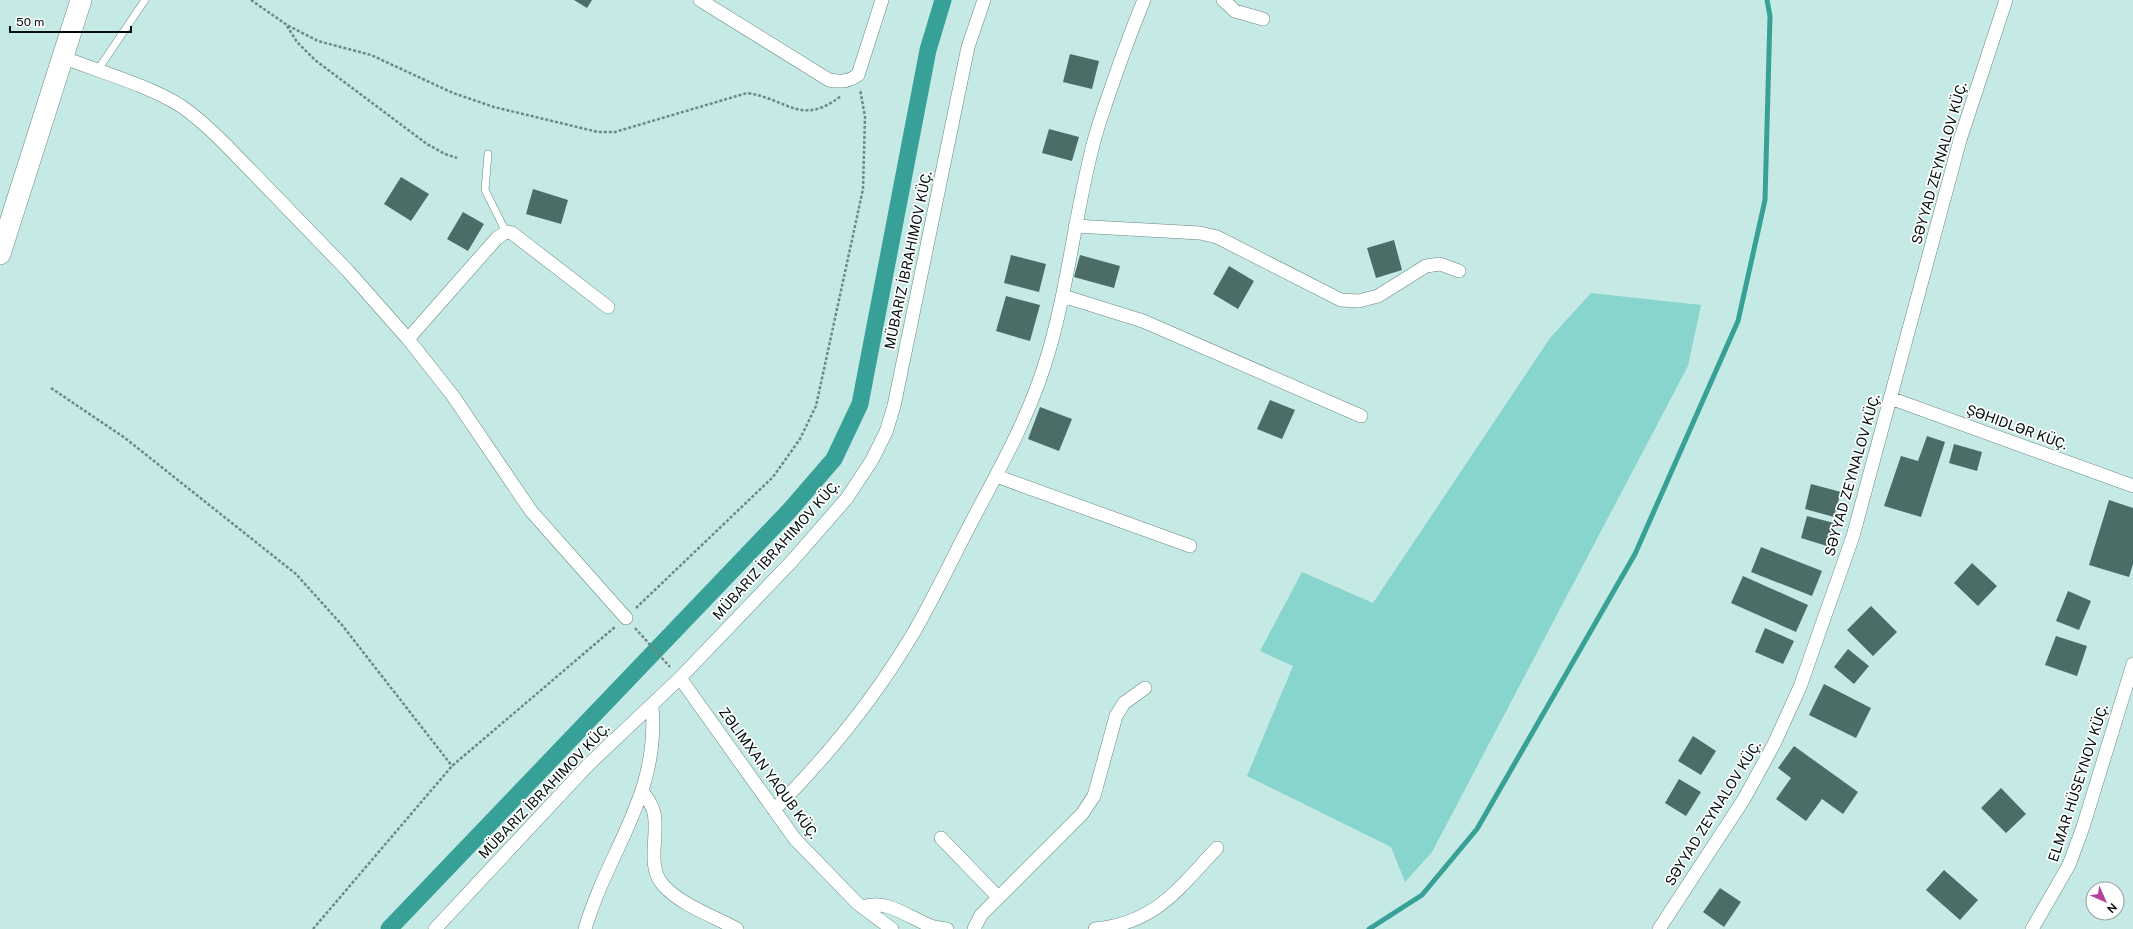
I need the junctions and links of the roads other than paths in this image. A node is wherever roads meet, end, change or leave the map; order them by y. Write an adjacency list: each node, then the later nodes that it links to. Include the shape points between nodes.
1 (81, 0): 10 (main road)
2 (145, 0): 11 (lane)
3 (700, 0): 4 (street, via 829,80 840,82 852,80 858,75)
4 (882, 0)
5 (984, 0): 27 (street, MÜBARIZ İBRAHIMOV KÜÇ., via 968,47 894,406 886,432 872,460 847,498 793,560)
6 (1144, 0): 13 (street, via 1130,31 1094,140)
7 (1223, 0): 9 (street, via 1235,11)
8 (2006, 0): 20 (street, SƏYYAD ZEYNALOV KÜÇ., via 1960,140)
9 (1263, 19)
10 (62, 57): 11 (street); 15 (main road)
11 (97, 71): 19 (street, via 155,93 180,106 204,124 348,271)
12 (488, 154): 14 (lane, via 485,190)
13 (1075, 226): 16 (street, via 1200,233 1217,237 1341,300 1359,301 1378,296 1426,266 1440,264); 17 (street)
14 (506, 232): 18 (street, via 512,233); 19 (street, via 497,238)
15 (0, 254)
16 (1459, 271)
17 (1063, 296): 21 (street, via 1162,329); 22 (street, via 1044,368 1025,416)
18 (608, 307)
19 (408, 339): 25 (street, via 453,396 531,511)
20 (1890, 398): 23 (street, ŞƏHIDLƏR KÜÇ.); 43 (street, SƏYYAD ZEYNALOV KÜÇ., via 1853,536 1800,687 1774,744 1744,799)
21 (1362, 416)
22 (996, 476): 24 (street); 31 (street, via 915,631 881,684 812,772)
23 (2133, 486)
24 (1190, 546)
25 (626, 618)
26 (2133, 664): 44 (street, ELMAR HÜSEYNOV KÜÇ., via 2069,865)
27 (680, 678): 29 (street, MÜBARIZ İBRAHIMOV KÜÇ.); 31 (street, ZƏLIMXAN YAQUB KÜÇ.)
28 (1146, 688): 34 (street, via 1124,703 1116,716 1094,796 1082,814)
29 (652, 707): 30 (street, via 654,729); 36 (street, MÜBARIZ İBRAHIMOV KÜÇ., via 588,765)
30 (642, 791): 37 (street, via 630,826 592,904); 38 (street, via 650,801 654,814 656,870 662,884 686,902)
31 (774, 810): 35 (street, ZƏLIMXAN YAQUB KÜÇ., via 795,839)
32 (941, 838): 34 (street)
33 (1217, 848): 42 (street, via 1156,910 1140,919 1111,928)
34 (998, 897): 41 (street, via 980,915)
35 (862, 907): 39 (street, ZƏLIMXAN YAQUB KÜÇ.); 40 (street, via 877,904 890,907 931,926)
36 (435, 929)
37 (585, 929)
38 (737, 929)
39 (892, 929)
40 (947, 929)
41 (974, 929)
42 (1095, 929)
43 (1659, 929)
44 (2032, 929)

